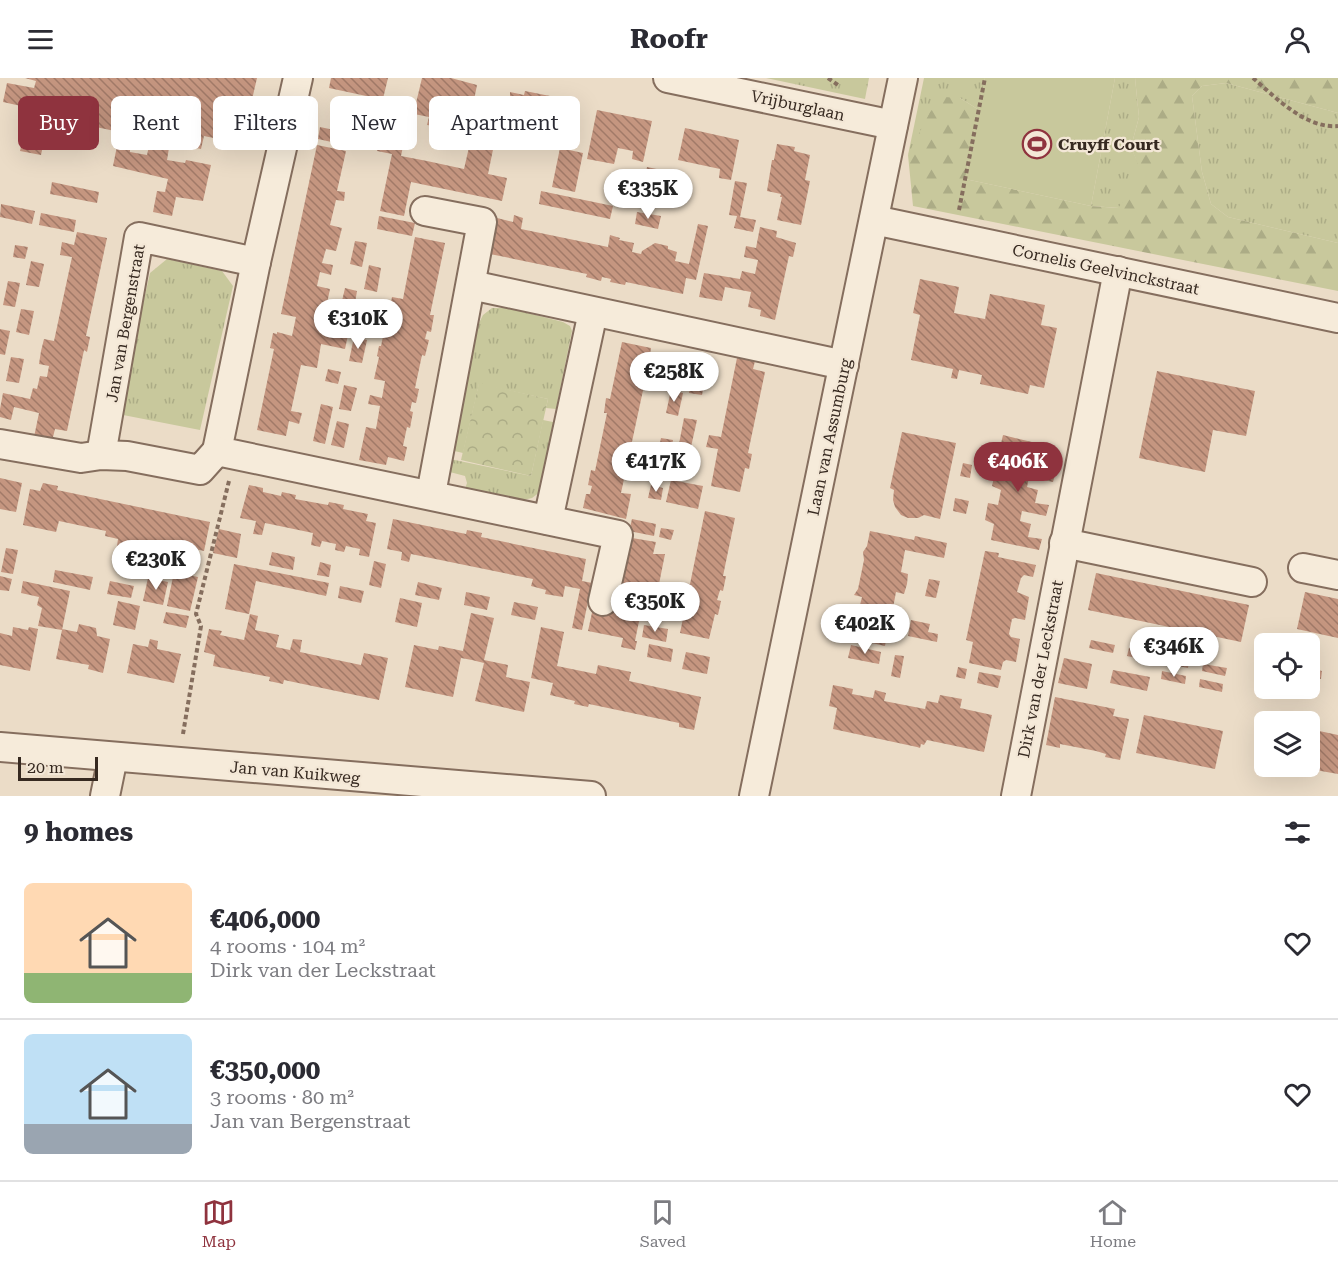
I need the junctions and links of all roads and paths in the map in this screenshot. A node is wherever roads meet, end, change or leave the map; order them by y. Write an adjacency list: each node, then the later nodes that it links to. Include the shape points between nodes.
1 (298, 78): 11 (street)
2 (668, 78): 6 (street, Vrijburglaan)
3 (903, 78): 6 (street, Laan van Assumburg)
4 (985, 78): 10 (path)
5 (1253, 78): 7 (path, via 1294,113)
6 (893, 125): 9 (street, Laan van Assumburg)
7 (1338, 126)
8 (425, 211): 13 (street, via 482,222)
9 (874, 220): 10 (street, Cornelis Geelvinckstraat); 16 (street, Laan van Assumburg)
10 (953, 237): 12 (street, Cornelis Geelvinckstraat)
11 (256, 262): 18 (street); 19 (street, Jan van Bergenstraat, via 139,237)
12 (1118, 271): 15 (street, Cornelis Geelvinckstraat); 22 (street, Dirk van der Leckstraat)
13 (471, 285): 14 (street); 20 (street)
14 (593, 312): 16 (street); 21 (street)
15 (1338, 318)
16 (844, 365): 32 (street, Laan van Assumburg)
17 (0, 444): 19 (street, via 81,458)
18 (226, 452): 19 (street, via 200,470 128,456); 20 (street); 29 (path, via 196,614 201,626)
19 (101, 455)
20 (431, 494): 21 (street)
21 (548, 520): 26 (street, via 618,535)
22 (1064, 543): 25 (street); 33 (street, Dirk van der Leckstraat)
23 (1303, 568): 24 (street)
24 (1338, 575)
25 (1252, 582)
26 (603, 601)
27 (0, 747): 28 (street, Jan van Kuikweg)
28 (113, 757): 29 (street, Jan van Kuikweg); 30 (street)
29 (178, 762): 31 (street, Jan van Kuikweg)
30 (105, 796)
31 (591, 796)
32 (754, 796)
33 (1016, 796)

